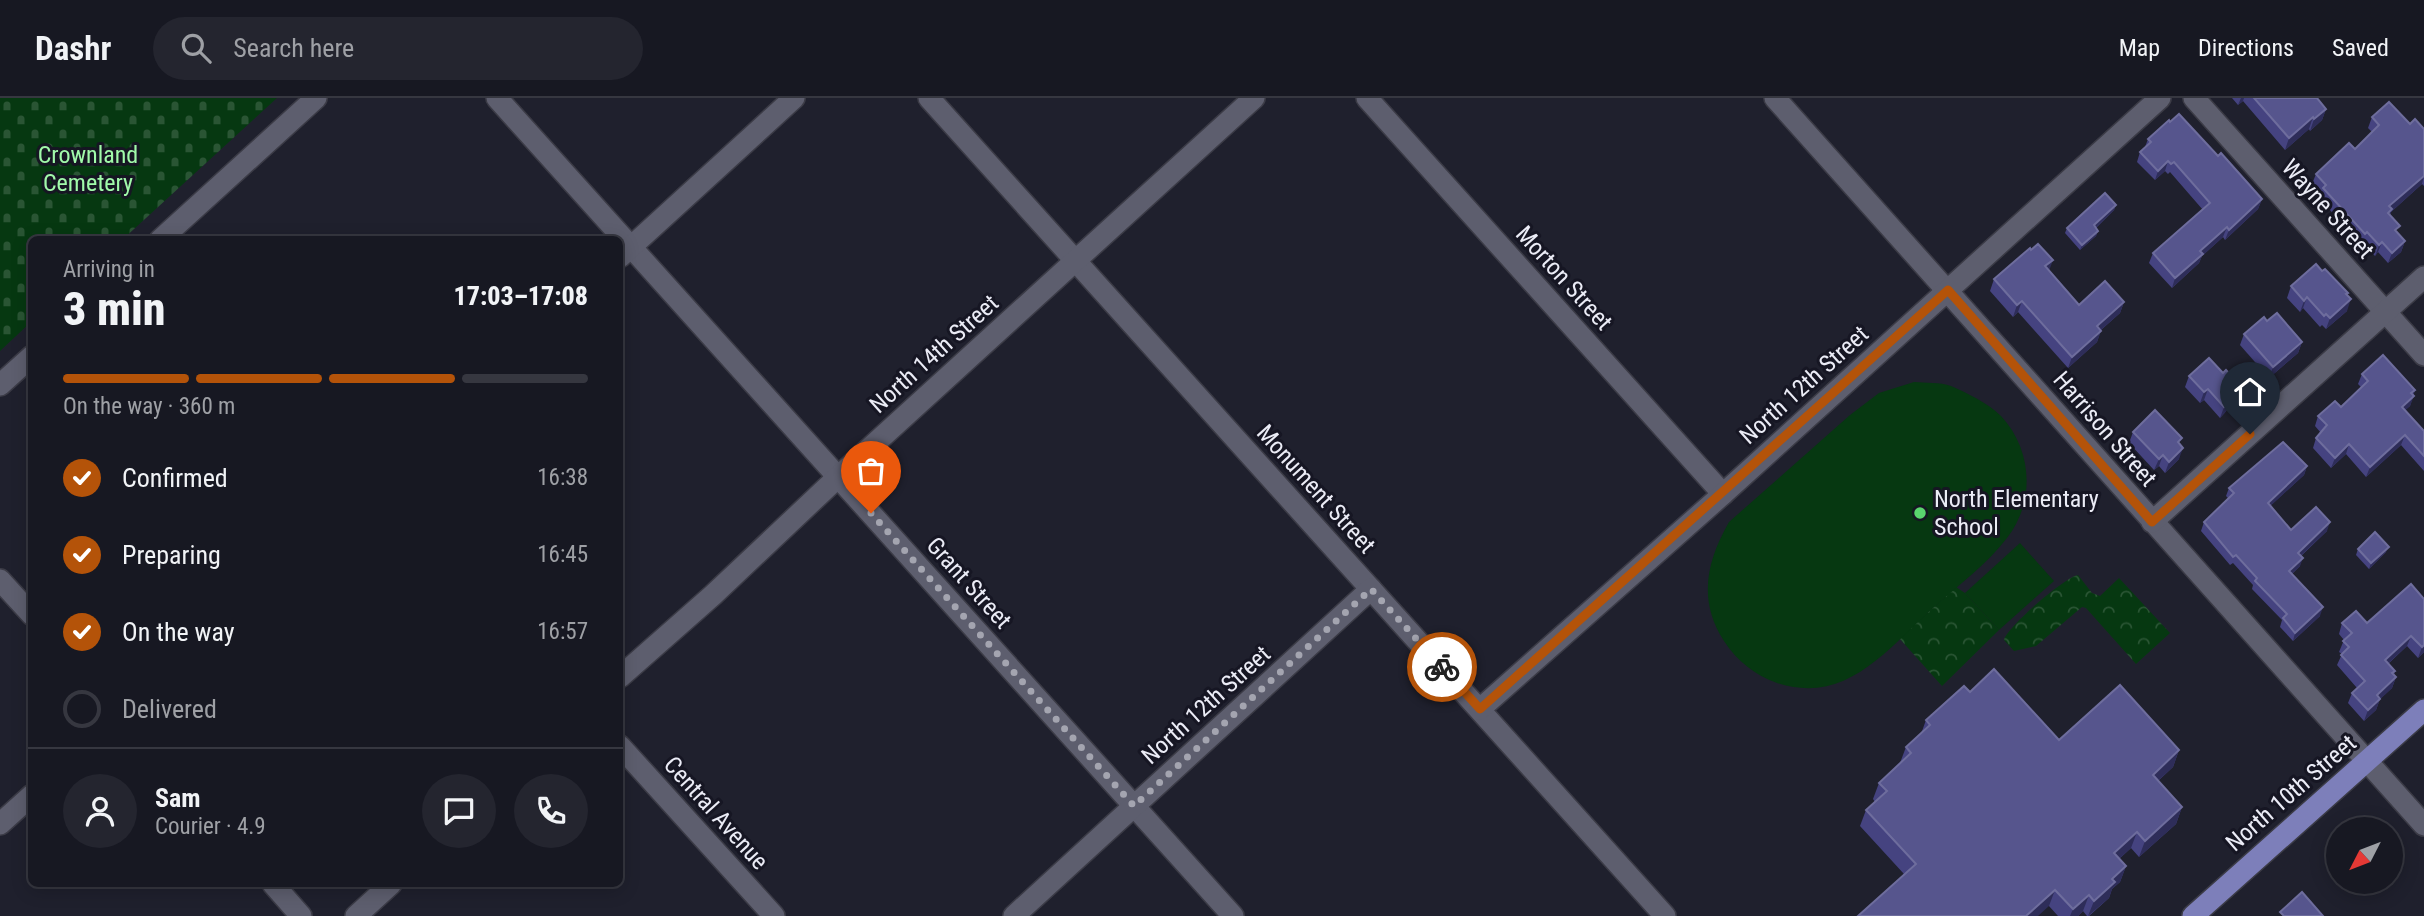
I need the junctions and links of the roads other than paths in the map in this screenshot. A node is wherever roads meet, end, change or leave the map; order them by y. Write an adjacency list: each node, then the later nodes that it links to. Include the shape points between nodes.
1 (316, 98): 10 (street)
2 (497, 98): 11 (street, Grant Street)
3 (794, 98): 12 (street)
4 (929, 98): 13 (street, Monument Street)
5 (1254, 98): 13 (street, North 14th Street)
6 (1367, 98): 21 (street, Morton Street)
7 (1775, 98): 15 (street, Harrison Street)
8 (2160, 98): 15 (street, North 12th Street)
9 (2194, 98): 16 (street, Wayne Street)
10 (164, 236)
11 (612, 236)
12 (625, 252): 20 (street, Grant Street)
13 (1074, 261): 20 (street, North 14th Street); 24 (street, Monument Street)
14 (2424, 277): 16 (street)
15 (1948, 290): 21 (street, North 12th Street); 22 (street, Harrison Street)
16 (2385, 312): 17 (street, Wayne Street); 22 (street)
17 (2424, 355)
18 (28, 360): 19 (street)
19 (0, 385)
20 (838, 477): 26 (street, North 14th Street); 32 (street, Grant Street)
21 (1723, 494): 27 (street, North 12th Street)
22 (2152, 522): 30 (street, Harrison Street)
23 (0, 580): 25 (street)
24 (1371, 589): 27 (street, Monument Street); 32 (street, North 12th Street)
25 (28, 611)
26 (623, 674)
27 (1480, 709): 42 (street, Monument Street)
28 (2424, 710): 30 (main road, North 10th Street)
29 (623, 749): 39 (street, Central Avenue)
30 (2368, 761): 34 (street, Harrison Street); 43 (main road, North 10th Street)
31 (28, 799): 33 (street)
32 (1134, 806): 40 (street, North 12th Street); 41 (street, Grant Street)
33 (0, 824)
34 (2424, 825)
35 (275, 887): 37 (street)
36 (388, 887): 38 (street)
37 (302, 916)
38 (356, 916)
39 (774, 916)
40 (1014, 916)
41 (1233, 916)
42 (1665, 916)
43 (2193, 916)

